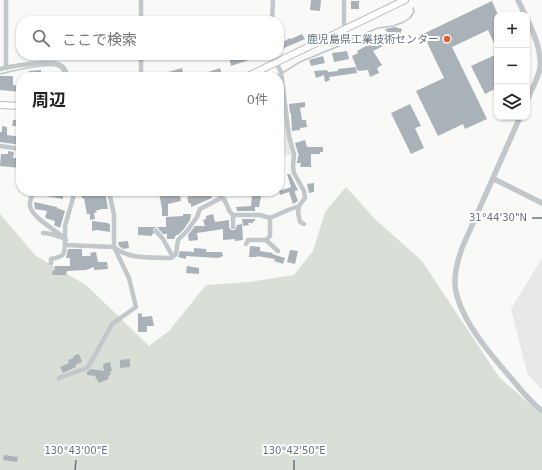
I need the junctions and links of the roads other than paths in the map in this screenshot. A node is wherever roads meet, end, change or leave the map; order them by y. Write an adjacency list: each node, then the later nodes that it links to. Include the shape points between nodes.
1 (6, 0): 17 (street)
2 (141, 0): 8 (street)
3 (273, 0): 9 (street)
4 (344, 0): 11 (street)
5 (405, 0): 11 (main road)
6 (518, 0): 7 (street)
7 (524, 12)
8 (141, 16)
9 (272, 16)
10 (530, 26): 23 (street, via 540,54 540,69)
11 (344, 30): 12 (main road)
12 (284, 59)
13 (141, 60): 20 (street)
14 (274, 60): 16 (street)
15 (282, 60): 16 (main road)
16 (276, 63): 21 (main road); 22 (street)
17 (6, 68): 18 (street); 19 (street, via 52,63 61,65)
18 (0, 69)
19 (66, 72)
20 (141, 72)
21 (257, 72)
22 (281, 72)
23 (530, 94)
24 (284, 95): 36 (street, via 294,154 294,173 305,198)
25 (0, 105): 26 (main road)
26 (16, 106)
27 (519, 120): 30 (street)
28 (0, 146): 29 (street)
29 (16, 148)
30 (494, 179): 35 (street); 51 (street, via 457,264 457,295 463,311 481,339 524,393)
31 (33, 196): 44 (street, via 31,209)
32 (74, 196): 44 (street, via 65,226)
33 (110, 196): 46 (street, via 114,215)
34 (221, 198): 37 (street); 48 (street, via 200,209 197,217 178,240 176,254)
35 (542, 203)
36 (299, 206): 38 (street); 39 (street, via 300,222)
37 (233, 215): 38 (street, via 260,215); 40 (street)
38 (270, 218): 43 (street, via 270,236)
39 (304, 224)
40 (233, 227)
41 (156, 231): 48 (street)
42 (43, 233): 44 (street)
43 (266, 240): 45 (street, via 248,240); 47 (street)
44 (65, 241): 46 (street); 49 (street, via 64,254 62,257 51,259)
45 (246, 244)
46 (114, 247): 48 (street, via 133,256); 50 (street, via 129,278 136,307 112,324 87,368)
47 (278, 252)
48 (173, 257)
49 (51, 263)
50 (59, 378)
51 (542, 411)

